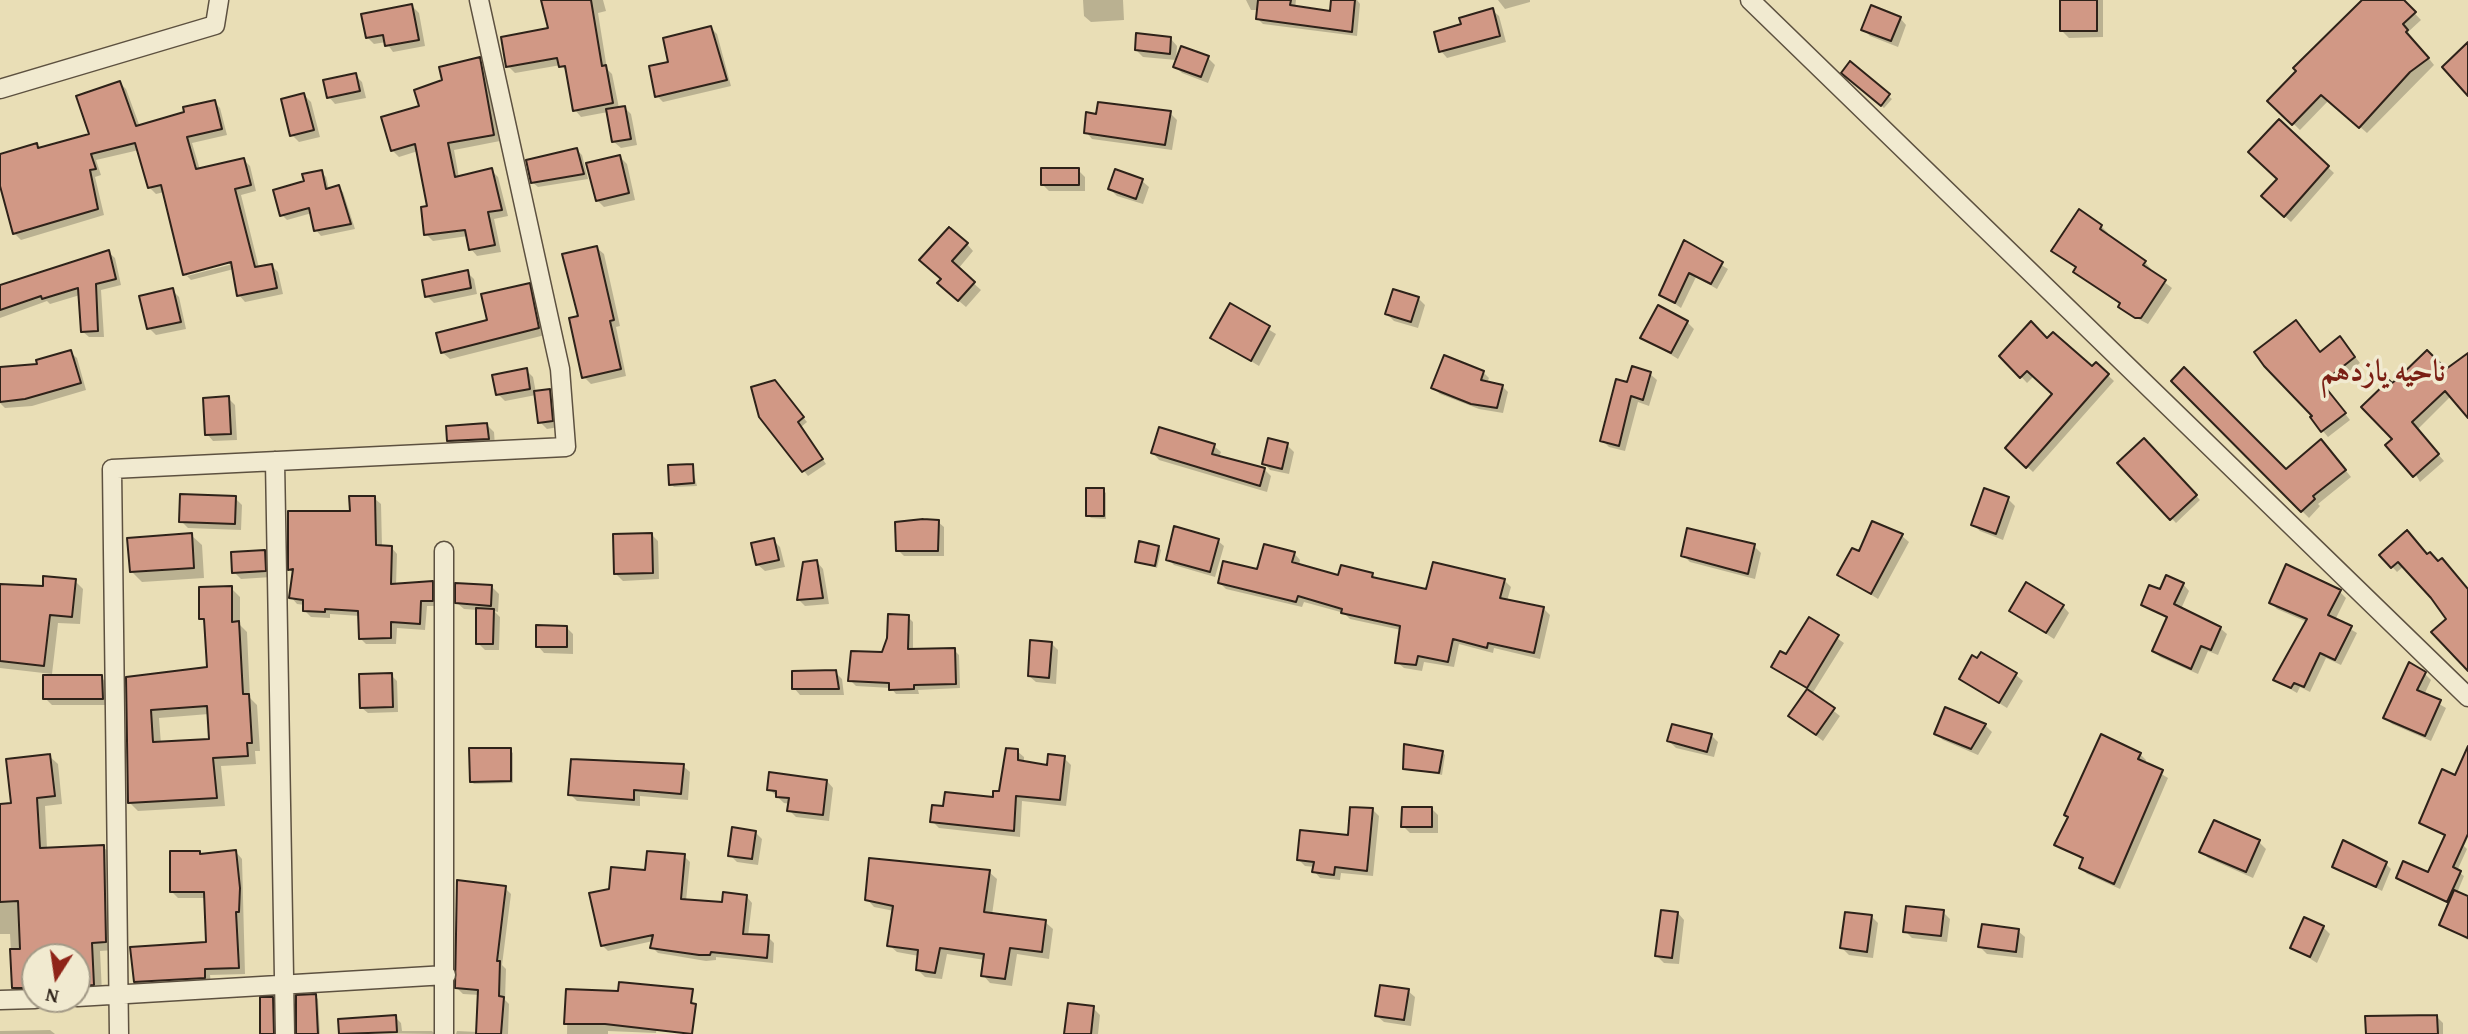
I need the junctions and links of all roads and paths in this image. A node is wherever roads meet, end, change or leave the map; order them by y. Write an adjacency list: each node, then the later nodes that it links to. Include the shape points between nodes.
1 (219, 0): 4 (street, via 215,25)
2 (479, 0): 5 (street, via 560,369 566,447)
3 (1750, 0): 7 (street)
4 (0, 89)
5 (275, 461): 9 (street); 10 (street, via 112,469)
6 (444, 551): 8 (street)
7 (2468, 697)
8 (446, 975): 9 (street); 16 (street)
9 (285, 985): 10 (street); 15 (street)
10 (119, 995): 11 (street); 14 (street)
11 (91, 996)
12 (21, 999): 13 (street)
13 (0, 1000)
14 (119, 1034)
15 (285, 1034)
16 (444, 1034)

